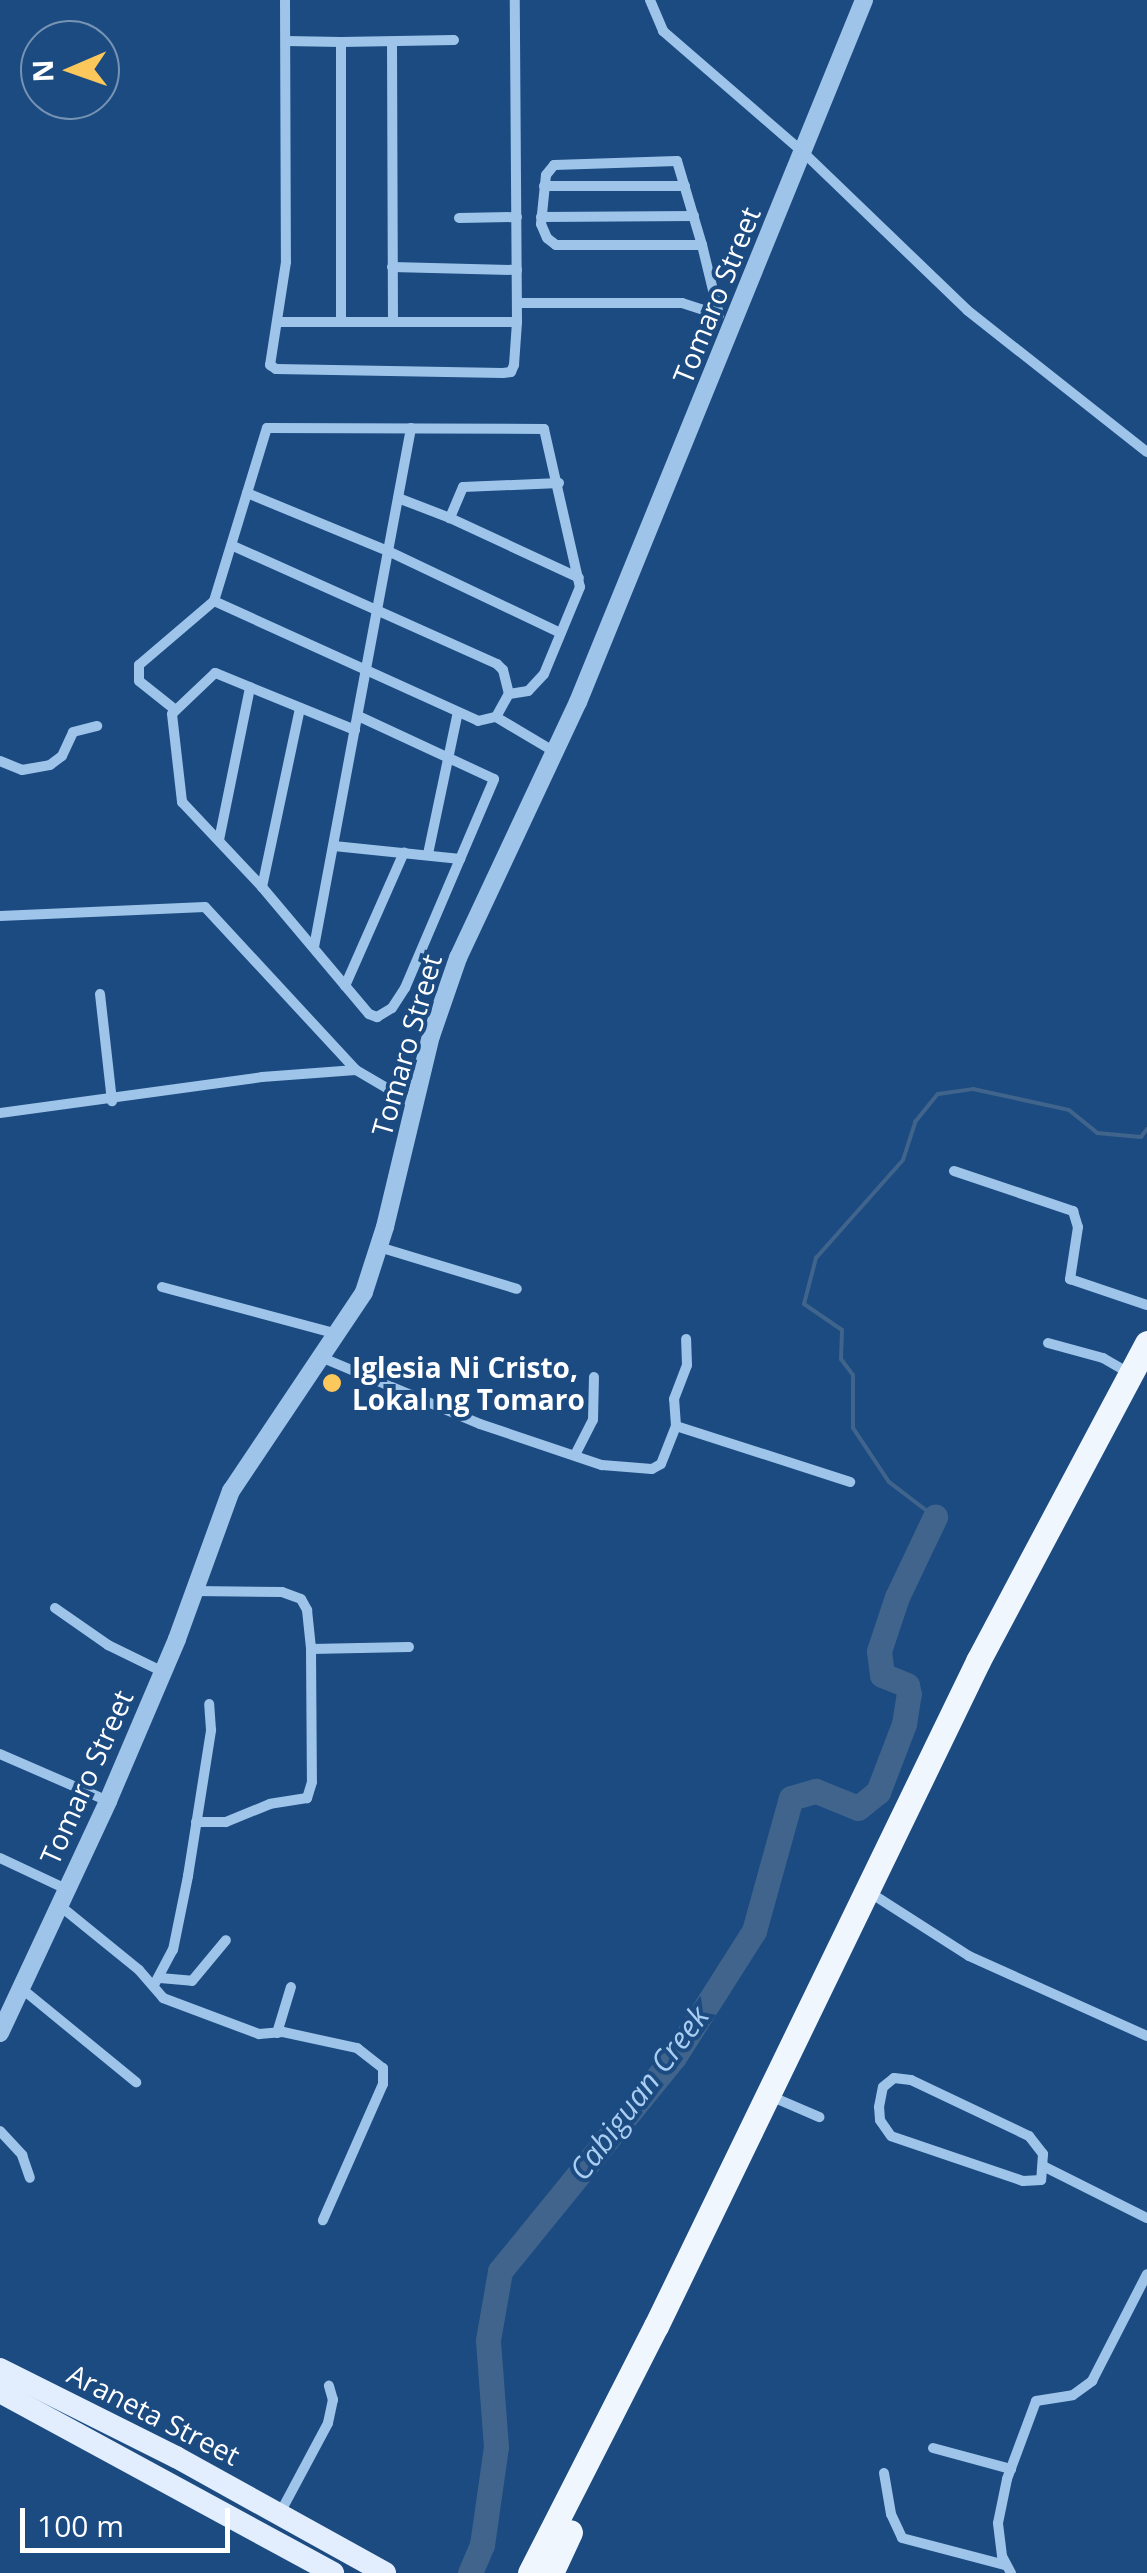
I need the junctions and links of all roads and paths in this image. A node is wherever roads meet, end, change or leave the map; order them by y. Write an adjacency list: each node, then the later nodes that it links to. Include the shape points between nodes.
1 (285, 0): 6 (street)
2 (515, 0): 15 (street)
3 (650, 0): 9 (street, via 663,31)
4 (864, 0): 9 (street, Tomaro Street)
5 (454, 40): 8 (street)
6 (286, 41): 7 (street); 23 (street, via 286,262)
7 (340, 42): 8 (street); 21 (street)
8 (392, 42): 17 (street)
9 (804, 153): 20 (street, Tomaro Street); 26 (street, via 967,310)
10 (544, 186): 11 (street); 11 (street, via 554,165 655,160 676,161); 13 (street)
11 (685, 186): 12 (street)
12 (694, 216): 13 (street); 16 (street)
13 (541, 217): 16 (street, via 543,232 556,245)
14 (460, 218): 15 (street)
15 (517, 218): 18 (street)
16 (702, 245): 20 (street)
17 (392, 267): 18 (street); 22 (street)
18 (517, 270): 19 (street)
19 (518, 303): 20 (street, via 682,302); 24 (street)
20 (726, 320): 47 (street, Tomaro Street)
21 (341, 321): 22 (street); 23 (street)
22 (393, 321): 24 (street)
23 (279, 322): 24 (street, via 270,360 276,369 503,374 514,366)
24 (517, 322)
25 (411, 428): 27 (street, via 538,427 547,434); 28 (street, via 267,428); 29 (street)
26 (1147, 452)
27 (559, 483): 30 (street, via 463,487); 33 (street)
28 (248, 493): 31 (street); 32 (street)
29 (398, 498): 30 (street); 32 (street)
30 (450, 518): 33 (street)
31 (233, 546): 34 (street); 35 (street)
32 (388, 551): 35 (street); 36 (street)
33 (579, 578): 36 (street)
34 (214, 602): 37 (street); 40 (street, via 139,664 139,681)
35 (379, 609): 37 (street); 39 (street, via 497,664)
36 (561, 633): 39 (street, via 537,683 528,692)
37 (366, 670): 42 (street); 43 (street)
38 (250, 688): 40 (street, via 209,674); 41 (street); 50 (street)
39 (509, 694): 44 (street)
40 (173, 708): 50 (street, via 182,802)
41 (300, 708): 46 (street); 55 (street)
42 (458, 712): 44 (street, via 486,722); 48 (street)
43 (358, 716): 46 (street); 48 (street)
44 (496, 716): 47 (street)
45 (97, 726): 49 (street, via 73,732 50,765 22,770)
46 (355, 730): 51 (street)
47 (554, 752): 62 (street, Tomaro Street, via 458,958)
48 (447, 754): 53 (street); 54 (street, via 494,779)
49 (0, 761)
50 (218, 840): 55 (street)
51 (334, 846): 52 (street); 57 (street)
52 (404, 852): 53 (street); 58 (street)
53 (428, 854): 54 (street)
54 (460, 858): 58 (street, via 392,1008 369,1014)
55 (262, 887): 57 (street)
56 (0, 916): 60 (street, via 206,907)
57 (314, 947): 58 (street)
58 (345, 986)
59 (100, 994): 61 (street)
60 (356, 1070): 61 (street); 62 (street)
61 (112, 1101): 63 (street)
62 (414, 1104): 65 (street, Tomaro Street)
63 (0, 1113)
64 (954, 1171): 68 (street, via 1073,1211 1078,1227 1070,1279)
65 (380, 1247): 67 (street); 69 (street, Tomaro Street)
66 (162, 1287): 69 (street)
67 (517, 1289)
68 (1147, 1305)
69 (340, 1334): 73 (street, Tomaro Street)
70 (686, 1340): 76 (street, via 674,1399)
71 (1048, 1343): 74 (street)
72 (1147, 1343): 74 (highway)
73 (323, 1358): 77 (street); 79 (street, Tomaro Street, via 232,1491)
74 (1138, 1372): 89 (highway, via 978,1661)
75 (594, 1377): 77 (street, via 593,1420)
76 (676, 1426): 77 (street, via 661,1464 652,1469); 78 (street)
77 (575, 1456)
78 (850, 1482)
79 (194, 1591): 82 (street, via 282,1592 301,1599); 83 (street, Tomaro Street)
80 (55, 1608): 83 (street)
81 (409, 1648): 82 (street)
82 (310, 1650): 87 (street, via 310,1792 226,1822)
83 (163, 1672): 86 (street, Tomaro Street)
84 (208, 1704): 87 (street, via 212,1718)
85 (0, 1754): 86 (street)
86 (108, 1801): 90 (street, Tomaro Street)
87 (196, 1822): 92 (street, via 181,1913)
88 (0, 1858): 90 (street)
89 (870, 1892): 97 (street, via 969,1956); 99 (highway)
90 (62, 1897): 92 (street); 93 (street, Tomaro Street)
91 (226, 1940): 92 (street, via 192,1981)
92 (157, 1981): 96 (street, via 163,1998 250,2032)
93 (21, 1988): 95 (street, Tomaro Street); 98 (street)
94 (291, 1988): 96 (street)
95 (0, 2033)
96 (278, 2033): 105 (street, via 357,2048 385,2075)
97 (1147, 2036)
98 (136, 2082)
99 (771, 2097): 100 (street); 117 (highway); 118 (highway)
100 (819, 2117)
101 (0, 2132): 103 (street, via 22,2155)
102 (1044, 2166): 102 (street, via 1038,2142 1029,2136 912,2080 894,2078 884,2087 880,2120 896,2139 1028,2183 1040,2180); 104 (street)
103 (30, 2178)
104 (1147, 2218)
105 (323, 2220)
106 (1147, 2274): 111 (street, via 1092,2381 1073,2395 1036,2401)
107 (0, 2369): 113 (main road, Araneta Street)
108 (329, 2386): 113 (street, via 328,2423)
109 (0, 2392): 115 (main road, Araneta Street)
110 (934, 2448): 111 (street)
111 (1010, 2470): 114 (street, via 998,2523)
112 (884, 2473): 114 (street, via 902,2538)
113 (279, 2514): 116 (main road, Araneta Street)
114 (1008, 2569)
115 (333, 2573)
116 (385, 2573)
117 (530, 2573)
118 (551, 2573)

